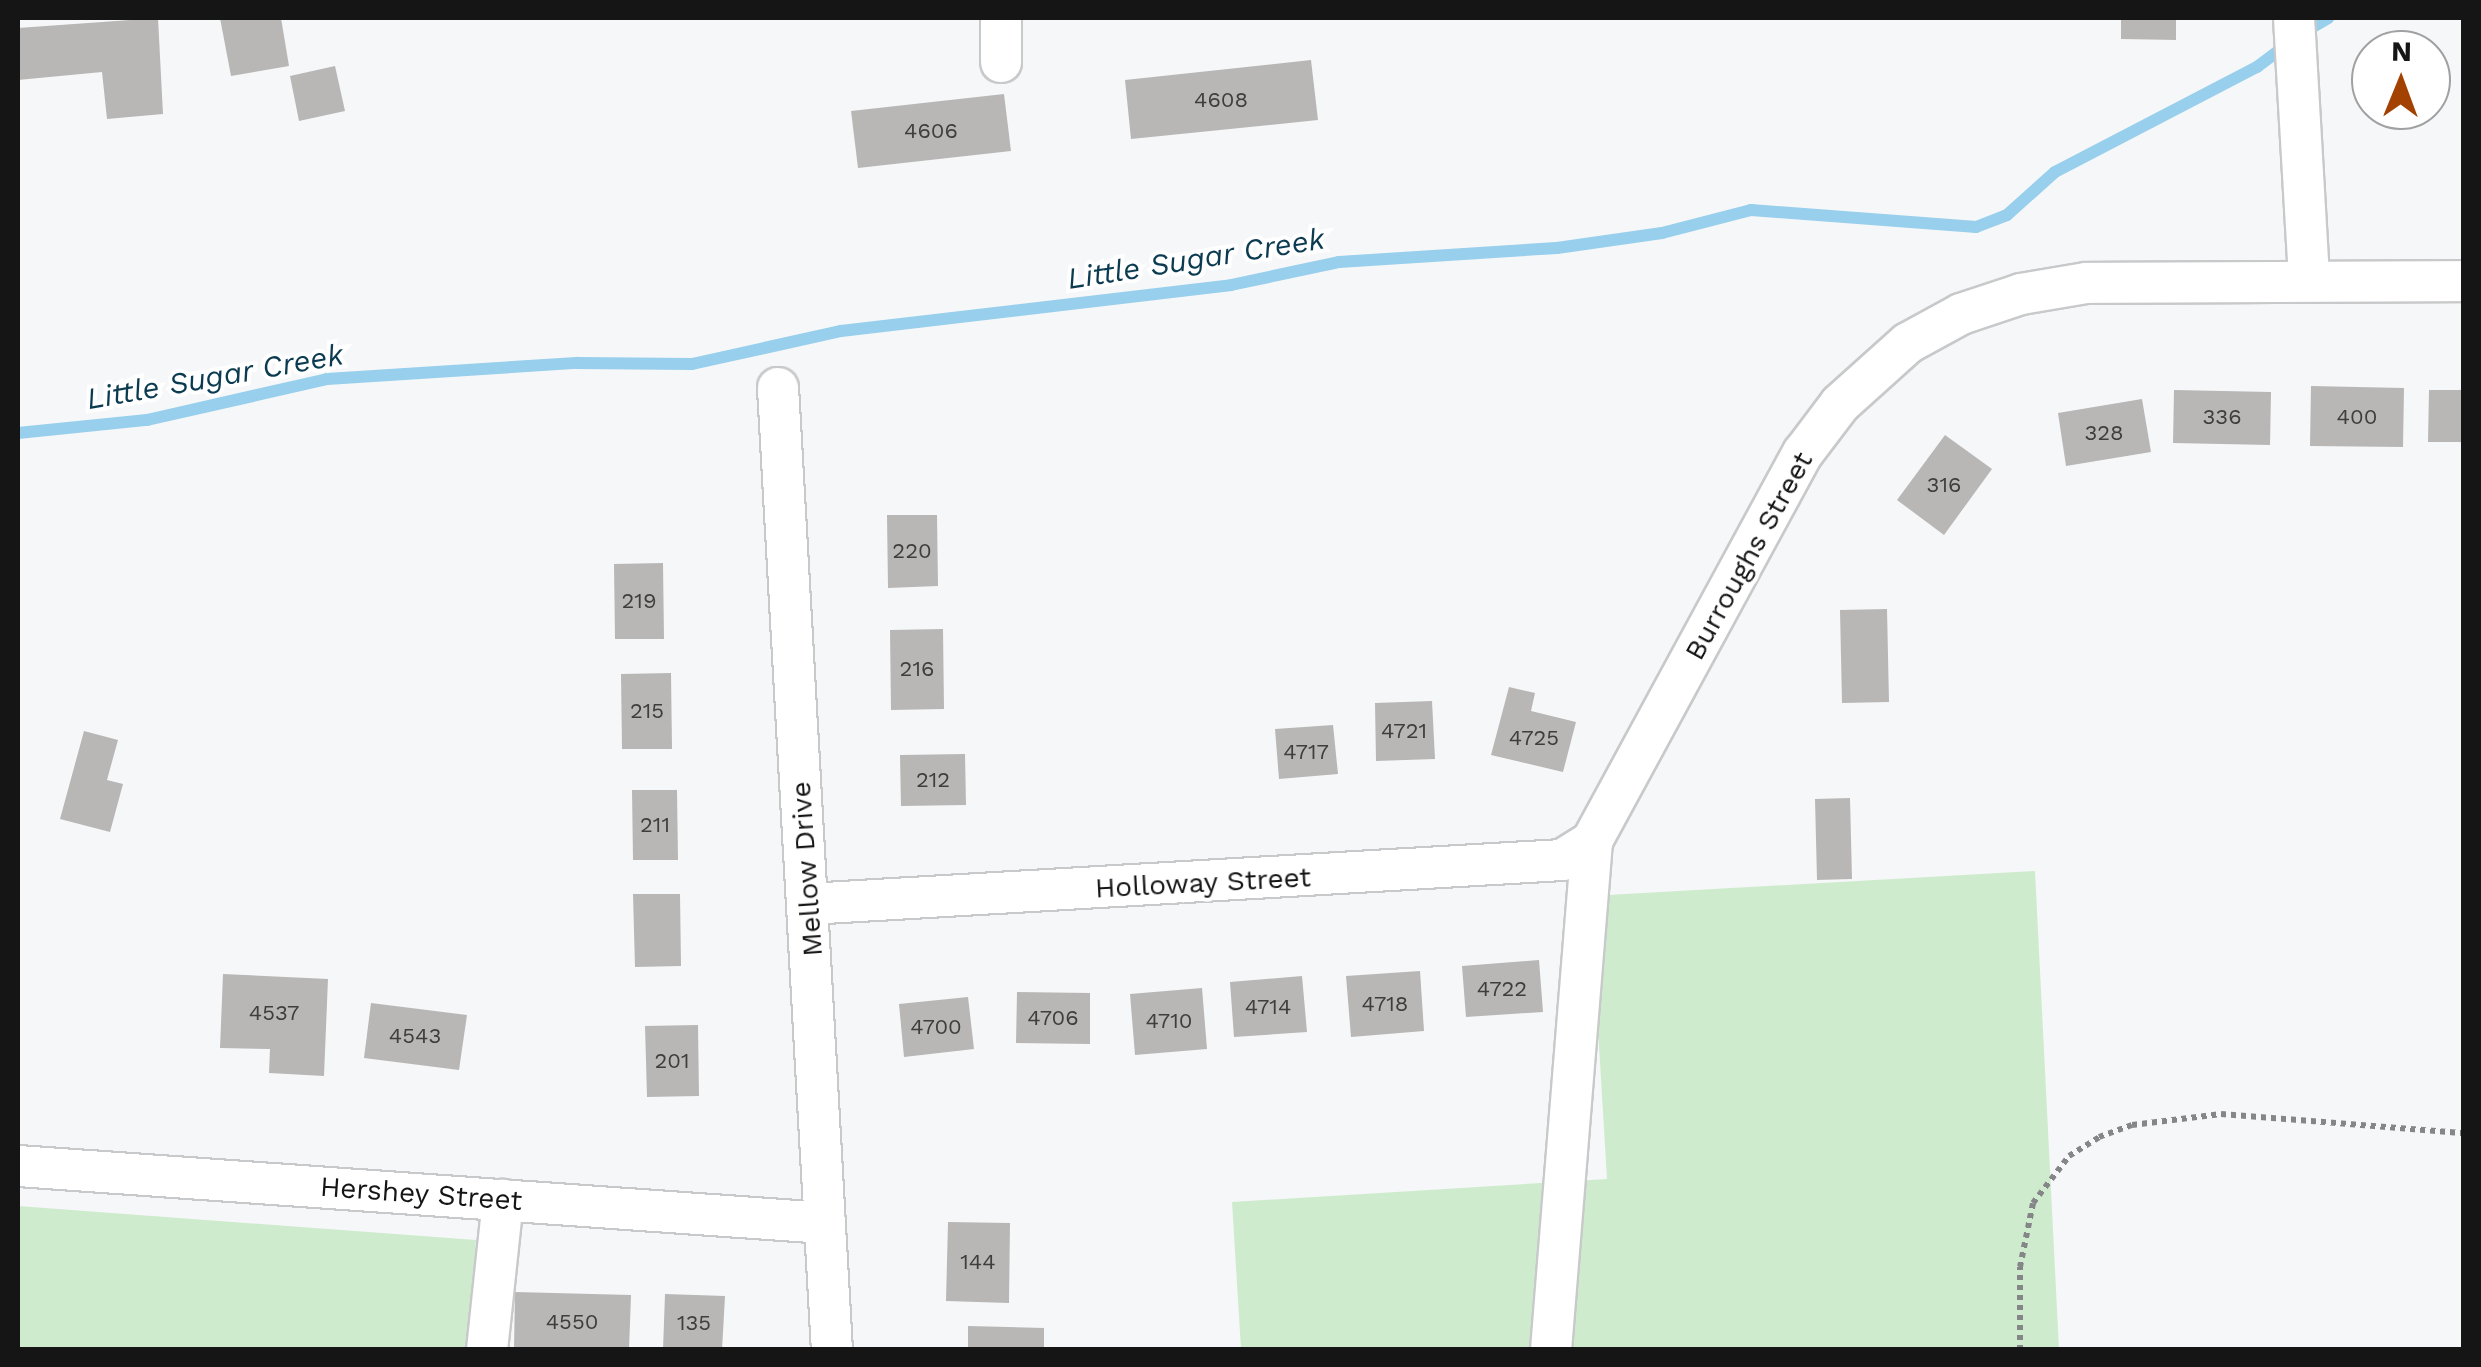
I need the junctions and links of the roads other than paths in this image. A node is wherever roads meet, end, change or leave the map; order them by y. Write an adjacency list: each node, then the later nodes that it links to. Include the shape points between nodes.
1 (1001, 18): 3 (street)
2 (2294, 18): 4 (street)
3 (1001, 62)
4 (2309, 281): 5 (street, Burroughs Street); 7 (street, Burroughs Street, via 2086,283 2021,294 1961,314 1884,362 1804,452)
5 (2464, 281)
6 (778, 388): 8 (street, Mellow Drive)
7 (1592, 841): 8 (street, Holloway Street, via 1562,860 1544,862); 14 (street, Burroughs Street)
8 (808, 904): 11 (street, Mellow Drive)
9 (18, 1166): 10 (street, Hershey Street)
10 (503, 1200): 11 (street, Hershey Street); 12 (street)
11 (825, 1224): 13 (street, Mellow Drive)
12 (487, 1350)
13 (832, 1350)
14 (1551, 1350)

